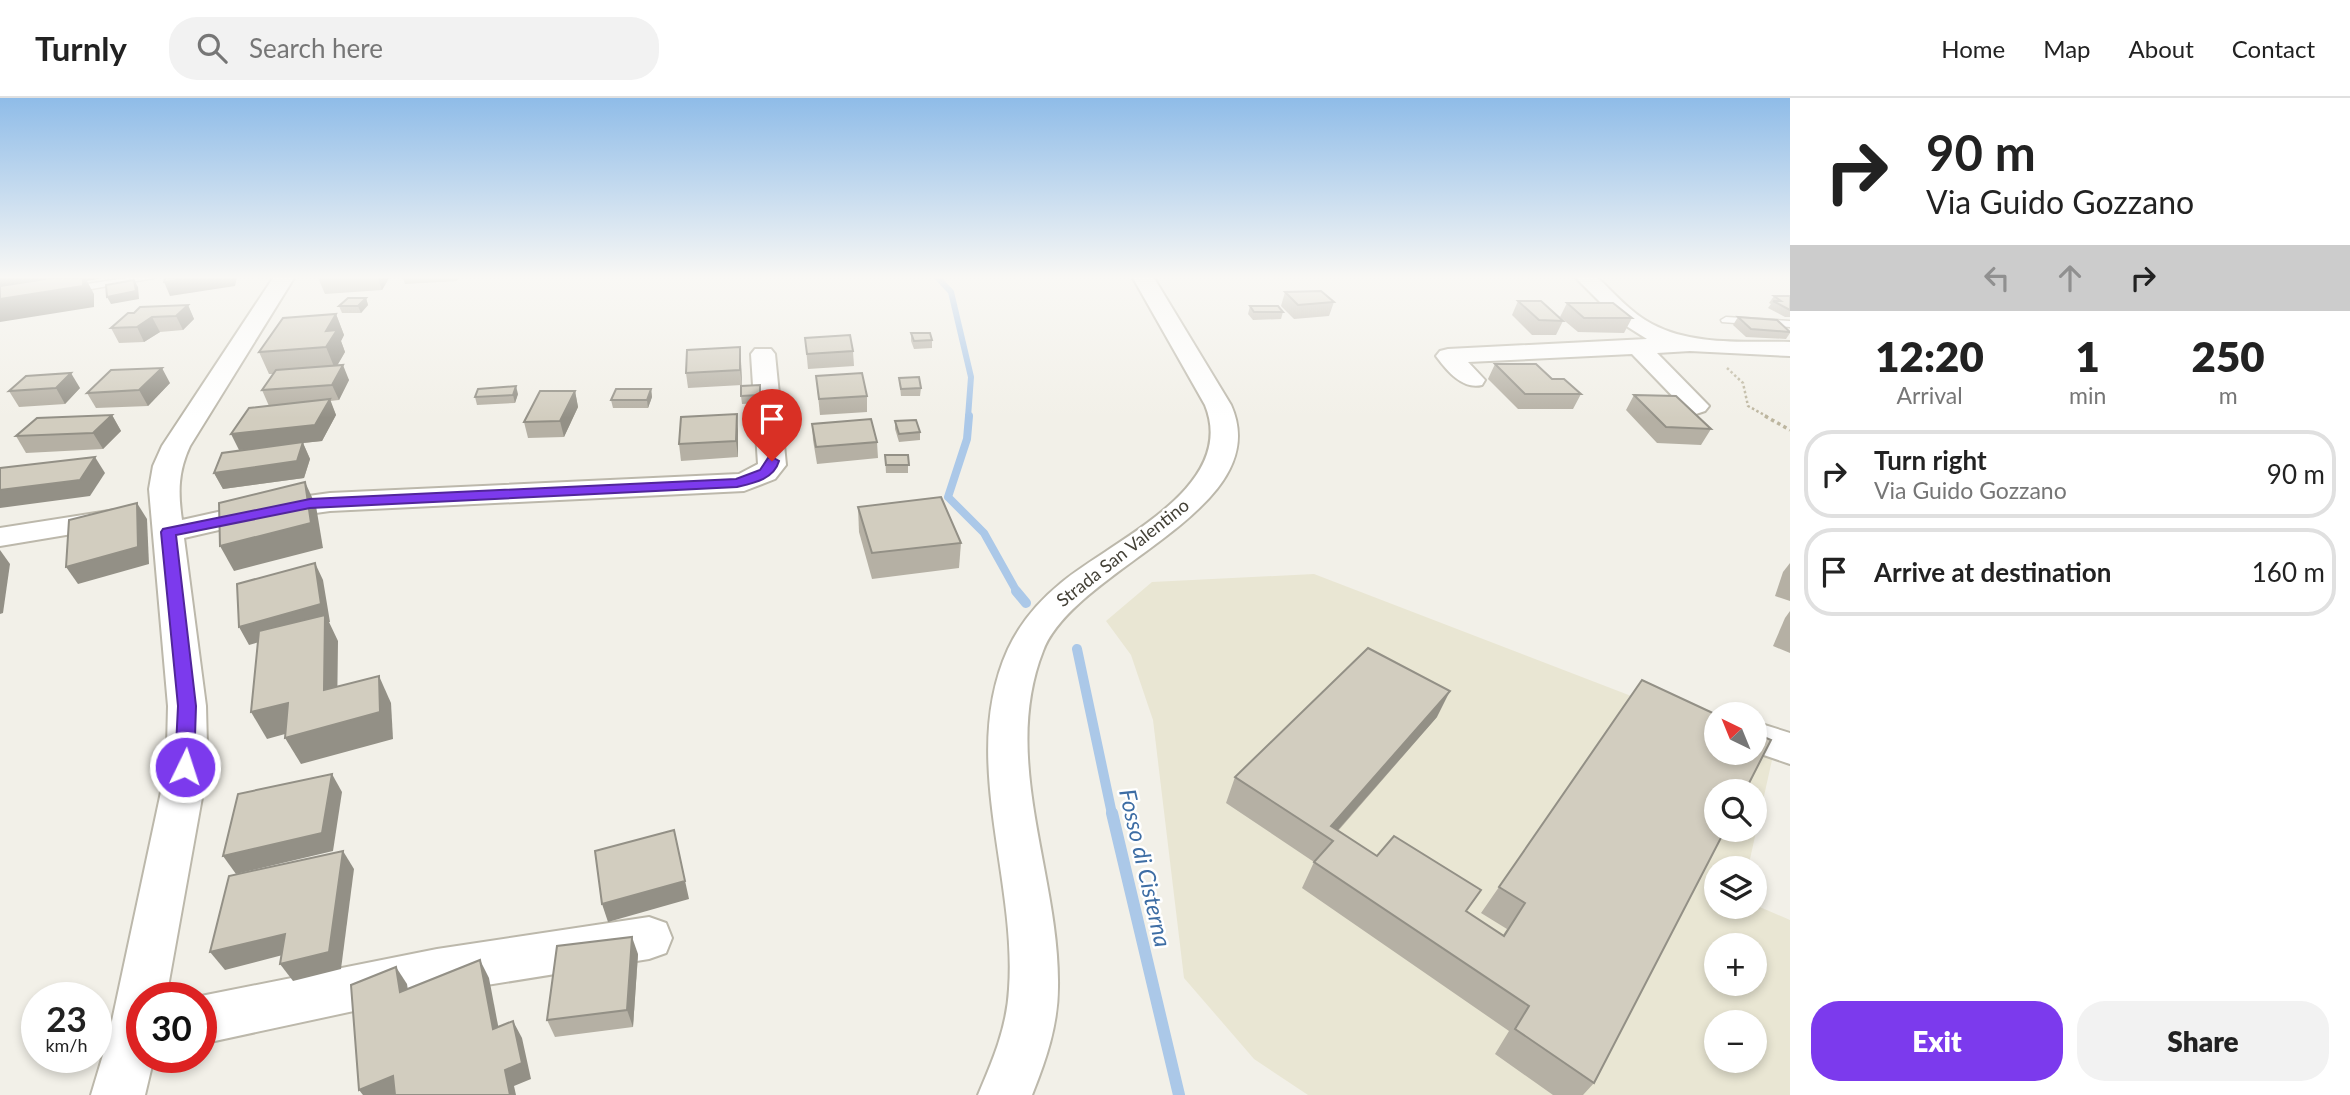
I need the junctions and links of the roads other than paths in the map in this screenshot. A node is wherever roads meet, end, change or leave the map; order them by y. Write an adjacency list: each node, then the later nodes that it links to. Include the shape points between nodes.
1 (254, 325): 10 (street, via 172,452 163,483)
2 (1170, 325): 19 (street, Strada San Valentino, via 1221,412 1225,444 1214,473 1191,501 1081,583 1042,620 1026,648 1011,699 1010,757 1032,947 1033,999 1024,1049)
3 (1640, 325): 4 (street)
4 (1699, 344): 5 (street); 6 (street)
5 (1639, 348): 8 (street, via 1448,356); 9 (street)
6 (1790, 349)
7 (763, 354): 10 (street, via 772,465 744,482 310,503)
8 (1473, 380)
9 (1696, 406)
10 (167, 521): 11 (street); 15 (street, via 187,706 187,747)
11 (0, 537)
12 (1768, 741): 13 (street)
13 (1790, 749)
14 (649, 938): 16 (street, via 437,971)
15 (147, 982)
16 (217, 1017)
17 (126, 1071): 18 (street)
18 (118, 1095)
19 (1005, 1095)

